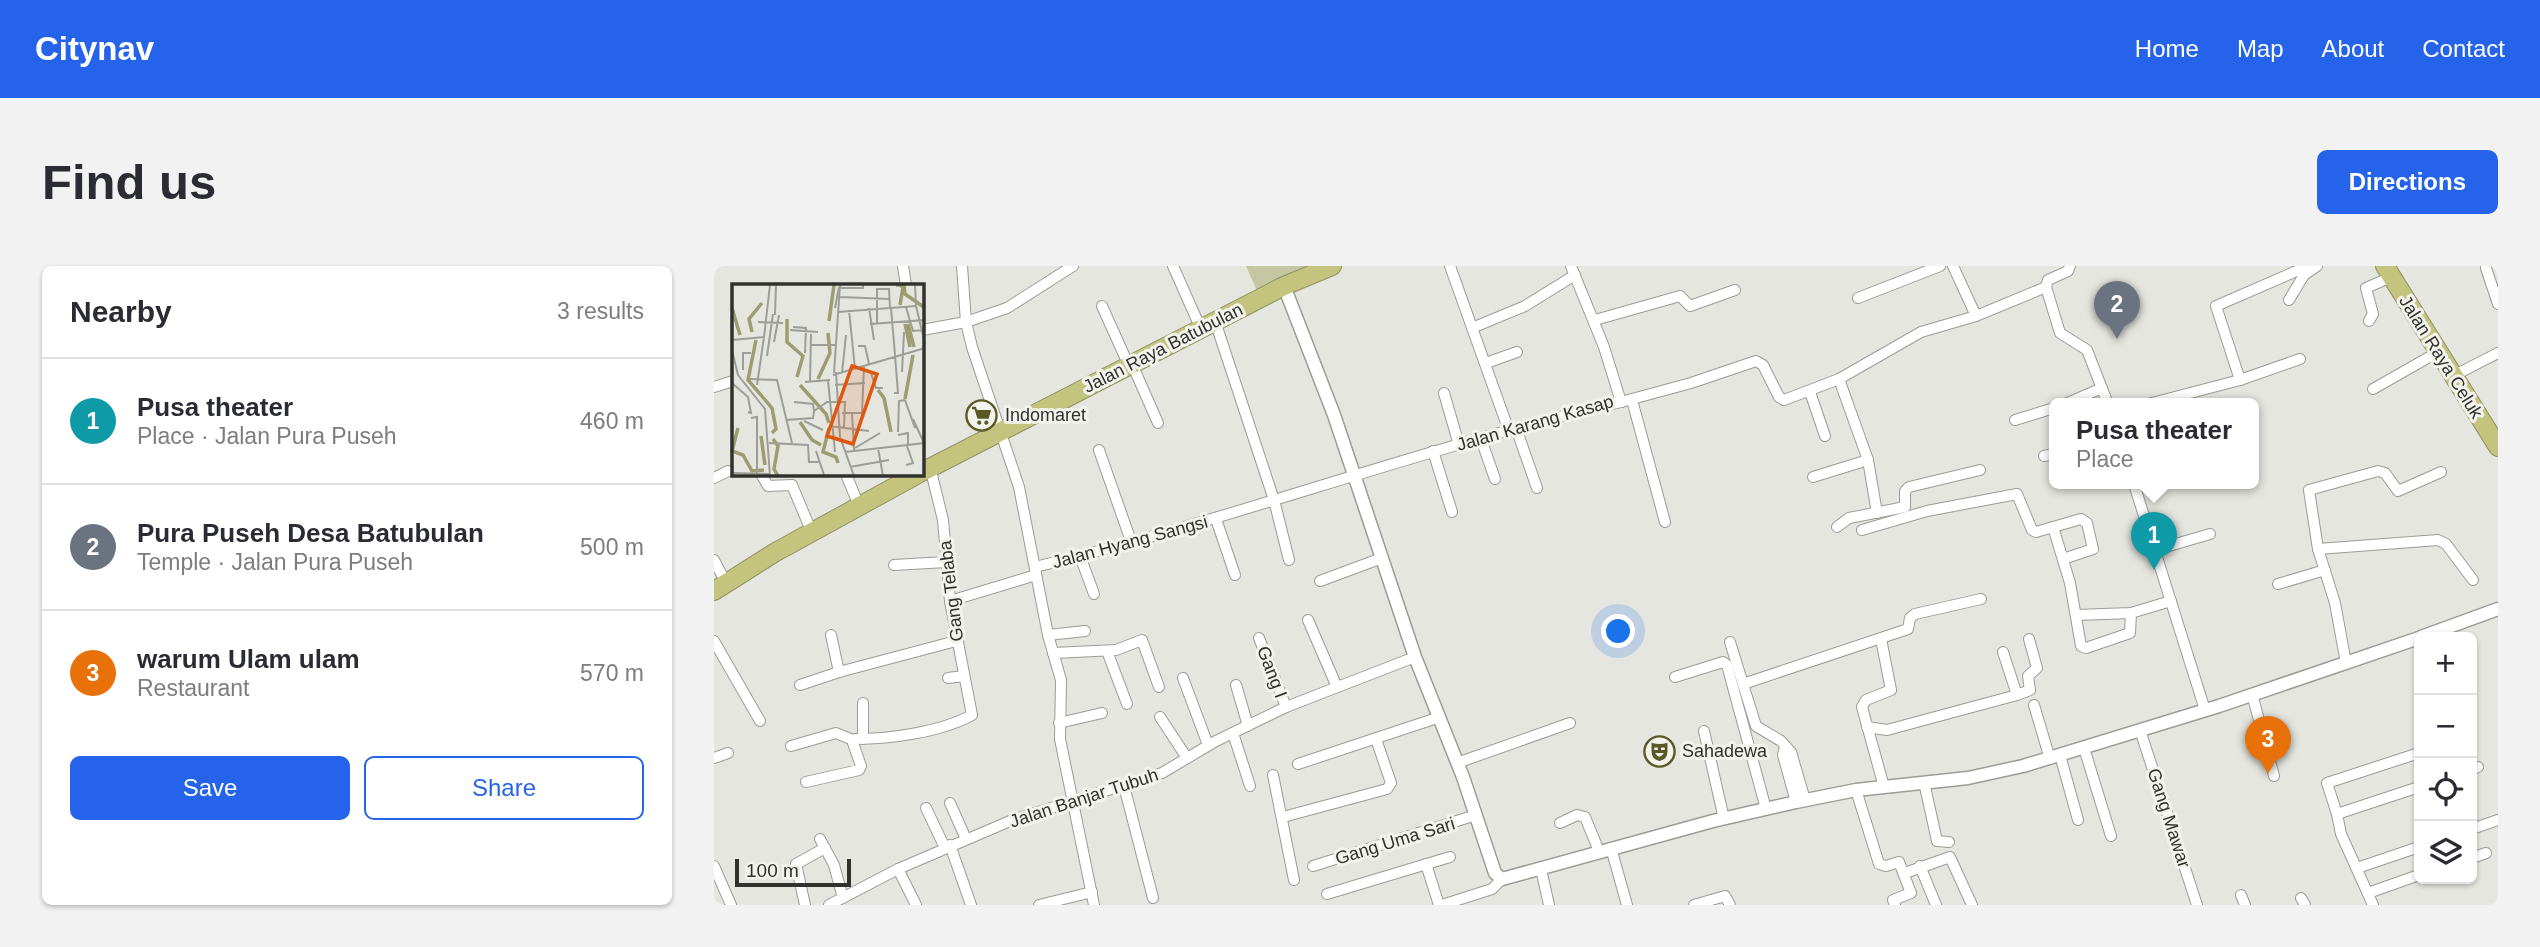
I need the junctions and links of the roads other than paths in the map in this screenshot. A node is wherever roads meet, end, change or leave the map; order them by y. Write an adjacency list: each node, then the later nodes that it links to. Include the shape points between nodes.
1 (903, 266): 15 (street)
2 (962, 266): 26 (street)
3 (1073, 266): 26 (street, via 1016,304)
4 (1173, 266): 27 (street)
5 (1332, 266): 16 (highway, Jalan Raya Batubulan)
6 (1450, 266): 28 (street)
7 (1940, 266): 19 (street)
8 (1953, 266): 23 (street)
9 (2070, 266): 17 (street)
10 (2308, 266): 38 (street, via 2216,306)
11 (2318, 266): 20 (street, via 2304,275)
12 (2487, 268): 21 (street)
13 (1573, 271): 24 (street, Jalan Karang Kasap); 28 (street, via 1525,306)
14 (2388, 271): 25 (street, via 2366,288 2373,314); 31 (highway, Jalan Raya Celuk)
15 (906, 284)
16 (1284, 286): 27 (highway, Jalan Raya Batubulan); 70 (street)
17 (2046, 286): 23 (street); 41 (street, via 2060,333 2087,349)
18 (1735, 290): 24 (street, via 1690,306 1680,296)
19 (1858, 298)
20 (2289, 300)
21 (2498, 304)
22 (1102, 306): 35 (street)
23 (1976, 316): 37 (street, via 1922,332)
24 (1595, 320): 49 (street, Jalan Karang Kasap)
25 (2369, 321)
26 (966, 322): 29 (street); 53 (street)
27 (1208, 325): 35 (highway, Jalan Raya Batubulan); 76 (street)
28 (1472, 328): 34 (street)
29 (924, 330)
30 (1517, 352): 34 (street)
31 (2438, 352): 36 (highway, Jalan Raya Celuk); 42 (street)
32 (2498, 353): 36 (street)
33 (2300, 359): 38 (street)
34 (1486, 363): 54 (street)
35 (1131, 365): 52 (street); 53 (highway, Jalan Raya Batubulan)
36 (2453, 376): 58 (highway, Jalan Raya Celuk)
37 (1839, 379): 43 (street); 61 (street)
38 (2240, 380): 47 (street)
39 (732, 381): 40 (street)
40 (714, 387)
41 (2102, 388): 45 (street); 46 (street)
42 (2373, 389)
43 (1810, 392): 48 (street, via 1781,399 1756,360); 55 (street)
44 (1444, 393): 57 (street)
45 (2079, 398)
46 (2106, 398)
47 (2171, 398)
48 (1632, 400): 49 (street); 81 (street)
49 (1621, 401): 54 (street, Jalan Karang Kasap)
50 (2049, 410): 51 (street)
51 (2015, 420)
52 (1158, 423)
53 (1002, 429): 62 (highway, Jalan Raya Batubulan); 98 (street)
54 (1512, 430): 56 (street, Jalan Karang Kasap); 74 (street)
55 (1825, 436)
56 (1481, 439): 57 (street, Jalan Karang Kasap); 73 (street)
57 (1459, 445): 60 (street, Jalan Karang Kasap)
58 (2498, 447)
59 (1099, 450): 87 (street)
60 (1433, 451): 70 (street, Jalan Karang Kasap); 78 (street)
61 (1868, 460): 71 (street); 79 (street)
62 (924, 470)
63 (1980, 470): 79 (street, via 1909,487 1906,506)
64 (728, 471): 72 (street)
65 (2441, 472): 88 (street, via 2398,491 2385,472 2378,471 2311,488)
66 (924, 473): 95 (street, Gang Telaba, via 941,507)
67 (762, 476): 85 (street, via 768,486 792,485)
68 (847, 476): 77 (street)
69 (914, 476): 77 (highway, Jalan Raya Batubulan)
70 (1354, 476): 76 (street, Jalan Hyang Sangsi); 91 (street)
71 (1813, 477)
72 (714, 478)
73 (1495, 478)
74 (1537, 488)
75 (2136, 489): 89 (street)
76 (1273, 500): 80 (street, Jalan Hyang Sangsi); 94 (street)
77 (859, 506): 85 (highway, Jalan Raya Batubulan)
78 (1452, 512)
79 (1877, 513): 82 (street, via 1849,518)
80 (1216, 519): 87 (street, Jalan Hyang Sangsi); 99 (street)
81 (1665, 522)
82 (1837, 527)
83 (2053, 527): 84 (street, via 2033,531 2021,498 2012,494); 92 (street); 92 (street, via 2081,519 2087,523 2093,549)
84 (1862, 530)
85 (812, 533): 103 (highway, Jalan Raya Batubulan)
86 (2210, 534): 89 (street)
87 (1132, 544): 90 (street, Jalan Hyang Sangsi)
88 (2318, 549): 97 (street); 100 (street, via 2438,540)
89 (2155, 550): 107 (street)
90 (1080, 556): 98 (street, Jalan Hyang Sangsi); 104 (street)
91 (1382, 558): 101 (street); 126 (street)
92 (2063, 558): 110 (street)
93 (714, 559): 103 (street)
94 (1289, 560)
95 (946, 562): 96 (street); 106 (street, Gang Telaba)
96 (894, 565)
97 (2325, 570): 102 (street); 127 (street)
98 (1035, 571): 106 (street); 115 (street, Jalan Hyang Sangsi)
99 (1236, 575)
100 (2473, 580)
101 (1320, 581)
102 (2278, 584)
103 (720, 587)
104 (1094, 594)
105 (1981, 599): 117 (street, via 1915,614 1909,628)
106 (950, 601): 121 (street, Gang Telaba)
107 (2171, 601): 109 (street); 144 (street)
108 (2498, 609): 113 (street)
109 (2131, 613): 110 (street); 110 (street, via 2130,633 2085,648 2080,644)
110 (2076, 615)
111 (1308, 620): 137 (street)
112 (1085, 631): 115 (street)
113 (2436, 632)
114 (831, 635): 128 (street)
115 (1048, 635): 125 (street, Jalan Hyang Sangsi)
116 (1259, 638): 143 (street, Gang I)
117 (1881, 639): 133 (street); 152 (street, via 1891,690 1863,703)
118 (2029, 639): 139 (street, via 2037,668 2028,676 2030,690)
119 (714, 640): 148 (street)
120 (2414, 640): 127 (street)
121 (956, 641): 128 (street); 129 (street, Gang Telaba)
122 (1730, 642): 133 (street)
123 (1107, 651): 125 (street); 136 (street, via 1142,640); 141 (street)
124 (2003, 652): 139 (street)
125 (1053, 653): 149 (street, Jalan Hyang Sangsi, via 1062,691)
126 (1415, 657): 137 (street, Jalan Banjar Tubuh); 147 (street)
127 (2346, 663): 138 (street)
128 (839, 672): 134 (street)
129 (964, 676): 131 (street); 157 (street, Gang Telaba, via 972,715 910,734)
130 (1675, 677): 181 (street, via 1723,662 1727,665)
131 (948, 678)
132 (1183, 678): 158 (street)
133 (1743, 684): 178 (street, via 1756,726 1791,752)
134 (800, 685)
135 (1236, 685): 151 (street)
136 (1160, 687)
137 (1337, 687): 143 (street, Jalan Banjar Tubuh)
138 (2252, 694): 144 (street); 169 (street)
139 (2017, 695): 152 (street, via 1887,730)
140 (863, 703): 157 (street)
141 (1127, 704)
142 (2034, 705): 163 (street)
143 (1286, 707): 151 (street, Jalan Banjar Tubuh)
144 (2205, 710): 153 (street)
145 (1102, 713): 149 (street)
146 (1160, 717): 165 (street)
147 (1440, 717): 156 (street); 166 (street)
148 (760, 721)
149 (1059, 723): 177 (street, Jalan Hyang Sangsi)
150 (1570, 723): 166 (street)
151 (1248, 726): 155 (street, Jalan Banjar Tubuh)
152 (1867, 727): 174 (street)
153 (2140, 730): 160 (street); 231 (street, Gang Mawar)
154 (1704, 731): 185 (street)
155 (1233, 733): 158 (street, Jalan Banjar Tubuh); 173 (street)
156 (1376, 739): 167 (street); 184 (street, via 1391,783 1387,789)
157 (858, 740): 159 (street, via 836,733); 170 (street, via 859,770)
158 (1208, 745): 165 (street, Jalan Banjar Tubuh)
159 (791, 746)
160 (2084, 748): 163 (street); 190 (street)
161 (728, 753): 164 (street)
162 (2414, 755): 182 (street, via 2328,783)
163 (2055, 757): 171 (street, via 1984,775); 186 (street)
164 (714, 758)
165 (1187, 758): 172 (street, Jalan Banjar Tubuh, via 1162,773)
166 (1457, 763): 183 (street)
167 (1297, 764)
168 (1273, 775): 184 (street)
169 (2274, 776)
170 (806, 782)
171 (1924, 782): 174 (street); 192 (street, via 1937,841)
172 (1124, 786): 177 (street, Jalan Banjar Tubuh); 215 (street)
173 (1250, 786)
174 (1884, 787): 176 (street)
175 (2414, 789): 182 (street)
176 (1856, 790): 178 (street); 206 (street, via 1879,864 1899,862)
177 (1074, 799): 191 (street, Jalan Banjar Tubuh); 211 (street, Jalan Hyang Sangsi)
178 (1801, 801): 181 (street)
179 (950, 803): 191 (street)
180 (926, 808): 193 (street)
181 (1766, 809): 185 (street)
182 (2337, 814): 203 (street)
183 (1476, 815): 201 (street, Gang Uma Sari); 208 (street, via 1495,873)
184 (1283, 817): 209 (street)
185 (1724, 819): 194 (street)
186 (2078, 820)
187 (2498, 820): 189 (street)
188 (1560, 823): 194 (street, via 1577,815 1585,817)
189 (2477, 827)
190 (2110, 836)
191 (965, 839): 193 (street, Jalan Banjar Tubuh)
192 (1949, 842)
193 (948, 846): 204 (street, Jalan Banjar Tubuh); 220 (street)
194 (1605, 849): 205 (street); 225 (street)
195 (2414, 849): 203 (street)
196 (2486, 853): 197 (street)
197 (2477, 856)
198 (1450, 857): 199 (street)
199 (1426, 864): 213 (street); 223 (street)
200 (714, 866): 210 (street)
201 (1314, 866)
202 (1920, 866): 206 (street); 229 (street); 230 (street, via 1950,857)
203 (2357, 868): 212 (street)
204 (898, 869): 214 (street, Jalan Banjar Tubuh); 219 (street)
205 (1541, 869): 208 (street); 224 (street)
206 (1905, 873): 228 (street, via 1911,893 1893,900)
207 (2414, 877): 212 (street)
208 (1502, 879): 223 (street, via 1492,889)
209 (1294, 880)
210 (718, 887): 216 (street)
211 (1092, 892): 221 (street); 222 (street, Jalan Hyang Sangsi)
212 (2368, 893): 232 (street)
213 (1327, 894)
214 (844, 898): 217 (street, via 822,844 797,862); 218 (street, Jalan Banjar Tubuh)
215 (1153, 898)
216 (731, 905)
217 (806, 905)
218 (829, 905)
219 (916, 905)
220 (971, 905)
221 (1039, 905)
222 (1094, 905)
223 (1440, 905)
224 (1549, 905)
225 (1627, 905)
226 (1694, 905): 227 (street, via 1725,895)
227 (1730, 905)
228 (1895, 905)
229 (1936, 905)
230 (1972, 905)
231 (2197, 905)
232 (2373, 905)

